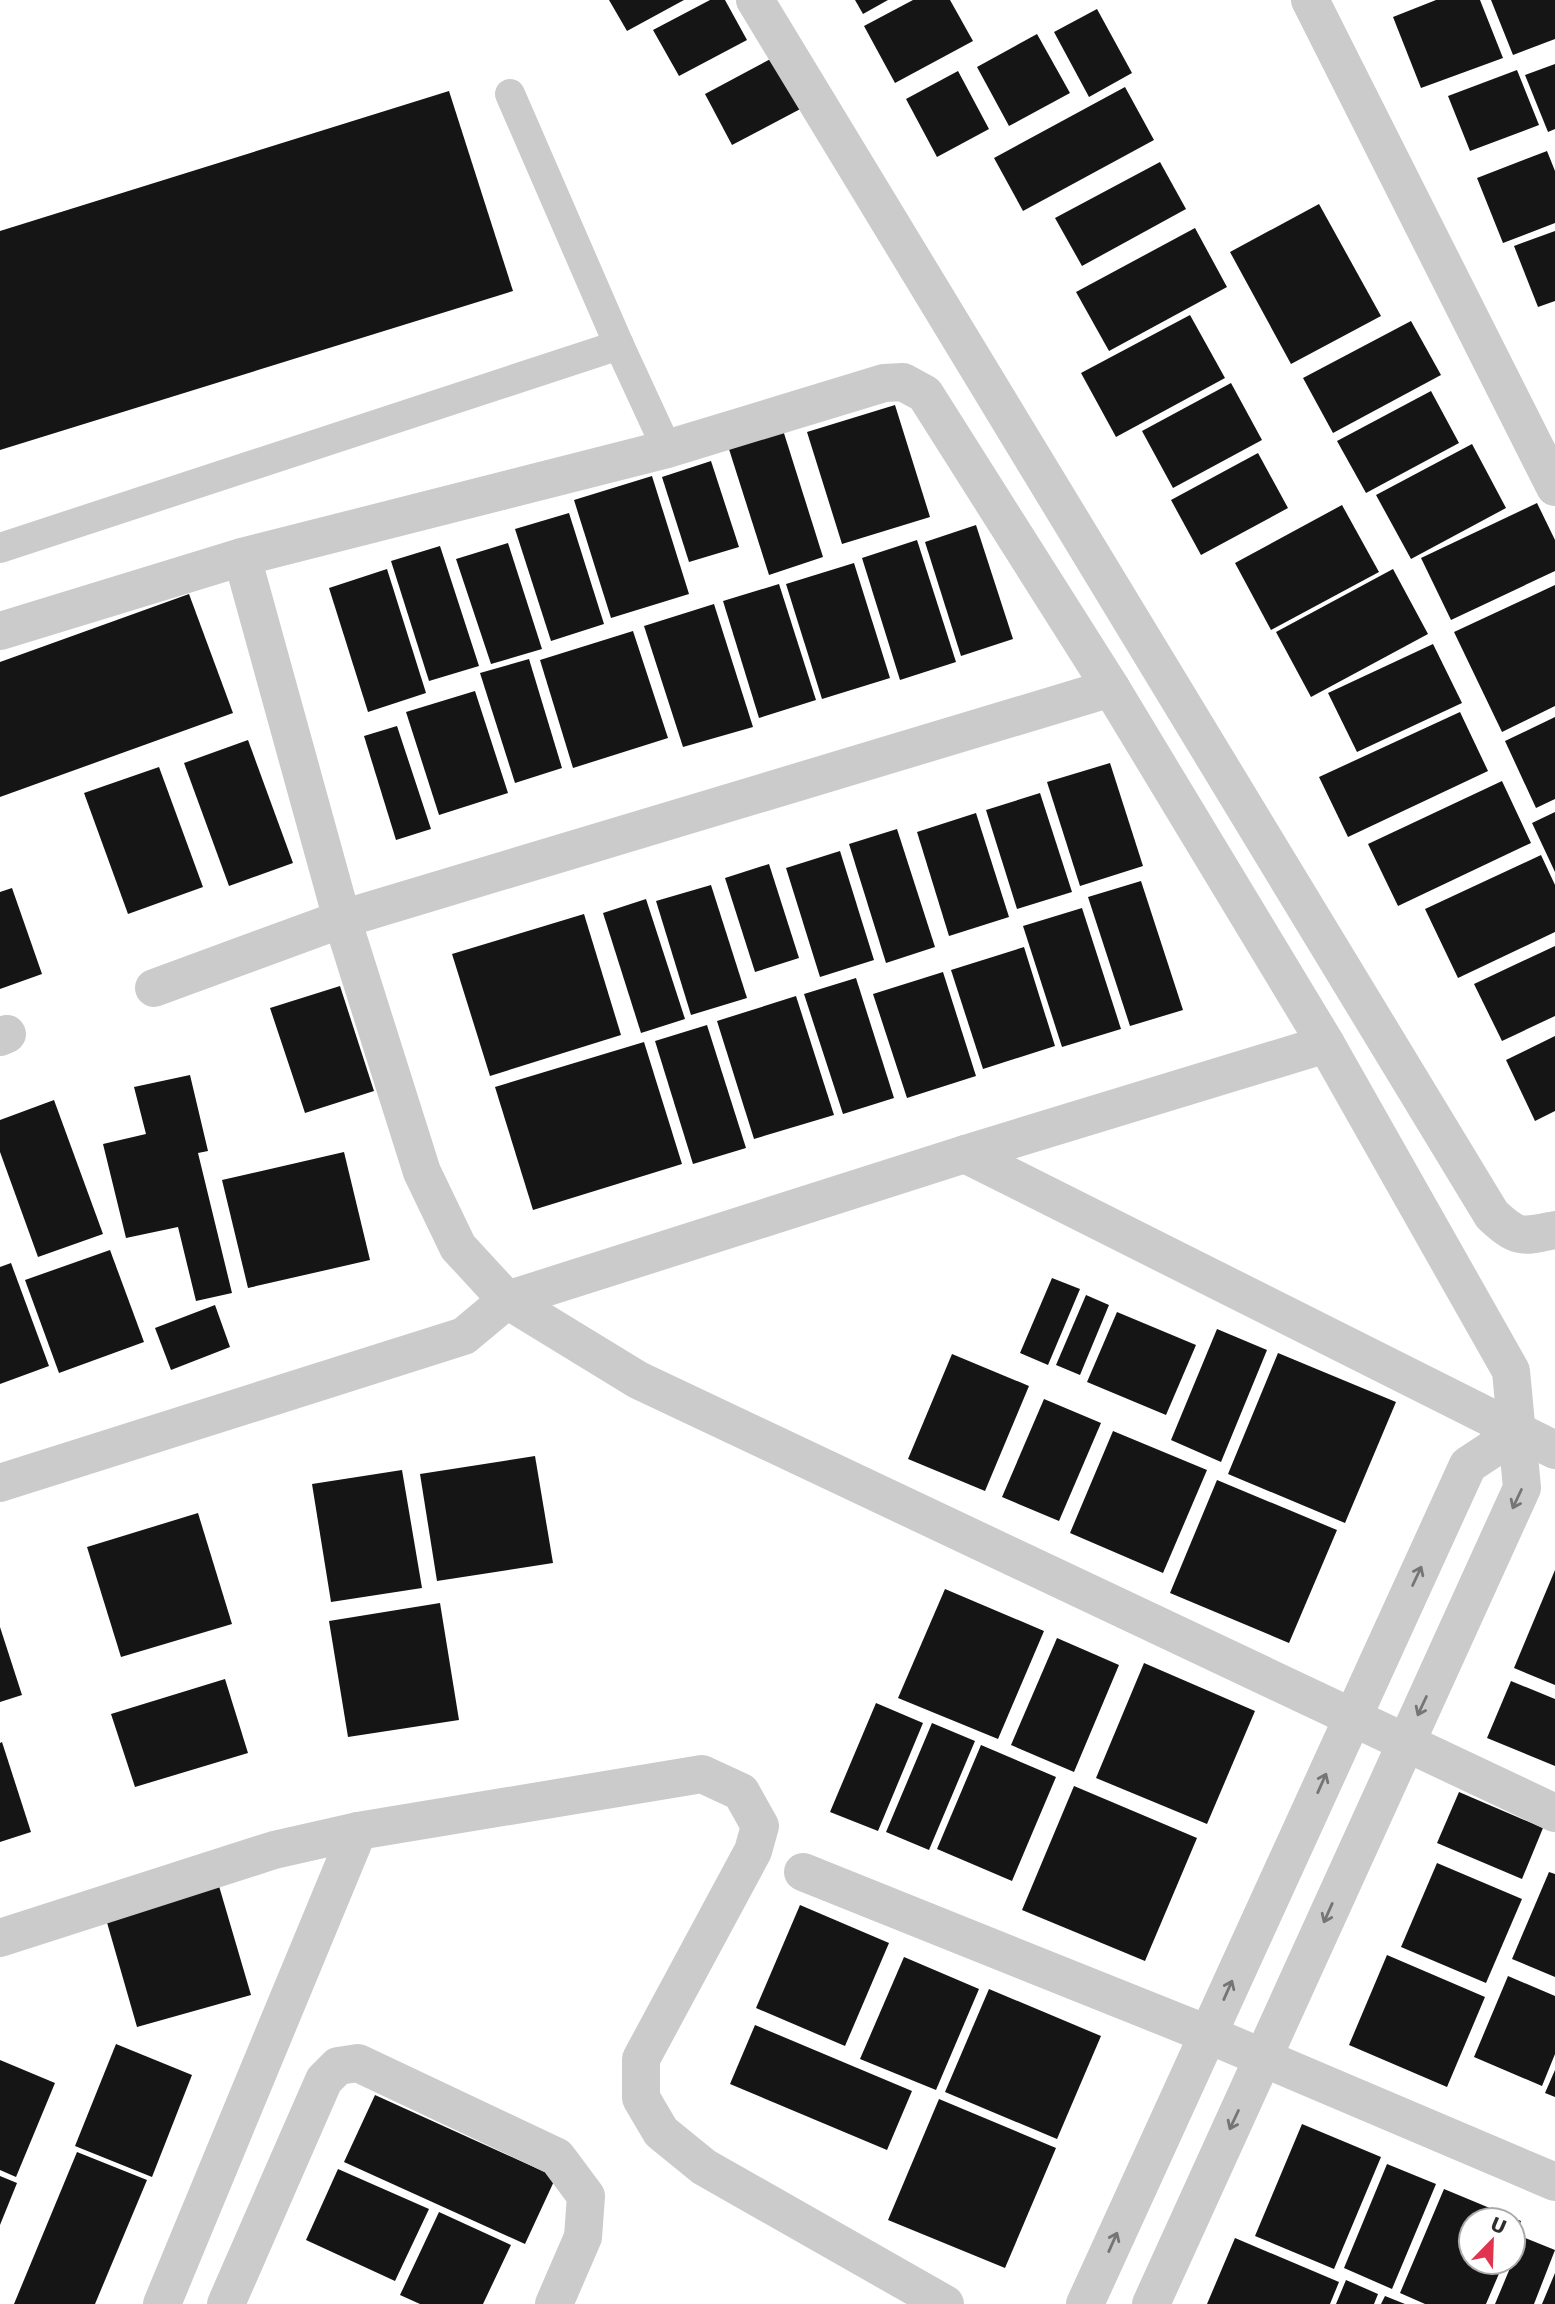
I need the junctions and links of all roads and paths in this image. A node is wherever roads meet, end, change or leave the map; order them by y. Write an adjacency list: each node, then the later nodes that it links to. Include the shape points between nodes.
1 (755, 0): 15 (street, via 1492,1215 1521,1236)
2 (1310, 0): 6 (street)
3 (510, 94): 4 (lane)
4 (619, 345): 5 (lane); 7 (lane)
5 (667, 449): 8 (street); 10 (street, via 884,383 903,382 925,394)
6 (1555, 487)
7 (0, 548)
8 (242, 557): 9 (street); 11 (street)
9 (0, 631)
10 (1111, 688): 11 (street); 13 (street)
11 (342, 919): 12 (street); 16 (street, via 422,1172 458,1247)
12 (154, 988)
13 (1326, 1044): 14 (street); 17 (street, via 1511,1371)
14 (965, 1154): 16 (street); 17 (street)
15 (1555, 1230)
16 (507, 1300): 19 (street, via 464,1336); 20 (street, via 638,1380)
17 (1518, 1432): 18 (street); 20 (street, one-way to 17, via 1468,1465); 21 (street, one-way to 21, via 1522,1488)
18 (1555, 1450)
19 (0, 1483)
20 (1351, 1718): 21 (street); 26 (street, one-way to 20)
21 (1405, 1743): 22 (street); 27 (street, one-way to 27)
22 (1555, 1813)
23 (358, 1831): 25 (street, via 274,1850); 29 (street); 32 (street, via 702,1774 741,1793 760,1826 753,1851 641,2059 641,2098 661,2132 704,2167)
24 (803, 1872): 26 (street)
25 (0, 1938)
26 (1207, 2035): 27 (street); 33 (street, one-way to 26)
27 (1263, 2058): 28 (street); 34 (street, one-way to 34)
28 (1555, 2182)
29 (162, 2304)
30 (226, 2304): 31 (street, via 324,2080 338,2066 358,2063 558,2157 586,2196 583,2237)
31 (554, 2304)
32 (945, 2304)
33 (1085, 2304)
34 (1151, 2304)

